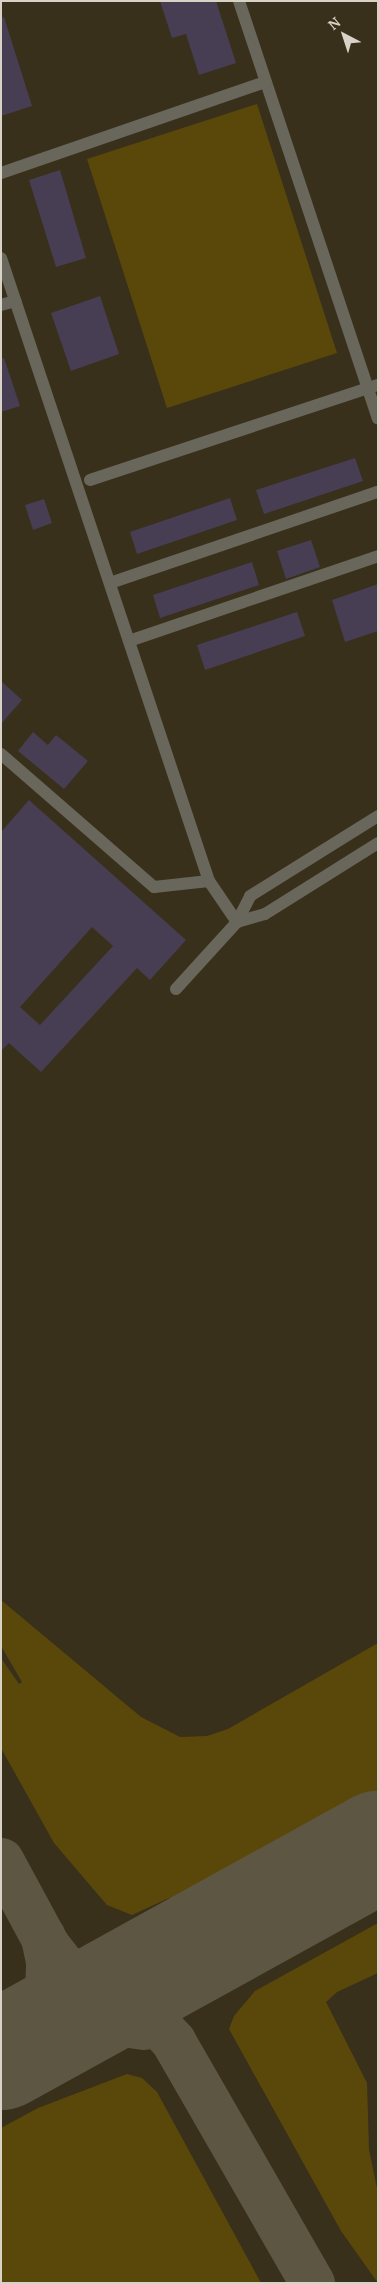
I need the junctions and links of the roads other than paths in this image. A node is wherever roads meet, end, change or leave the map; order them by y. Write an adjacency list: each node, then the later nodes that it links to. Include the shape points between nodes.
1 (239, 1): 2 (lane)
2 (266, 82): 3 (lane); 7 (lane)
3 (1, 173)
4 (1, 258): 5 (lane)
5 (15, 301): 6 (lane); 12 (lane)
6 (1, 305)
7 (373, 387): 8 (lane); 9 (lane)
8 (378, 418)
9 (90, 480)
10 (378, 492): 12 (lane)
11 (378, 556): 13 (lane)
12 (110, 583): 13 (lane)
13 (129, 641): 17 (lane)
14 (1, 754): 17 (lane, via 154,887)
15 (378, 816): 18 (lane, via 250,896)
16 (378, 843): 18 (lane, via 265,914)
17 (209, 881): 18 (lane)
18 (237, 922): 19 (lane)
19 (176, 989)

